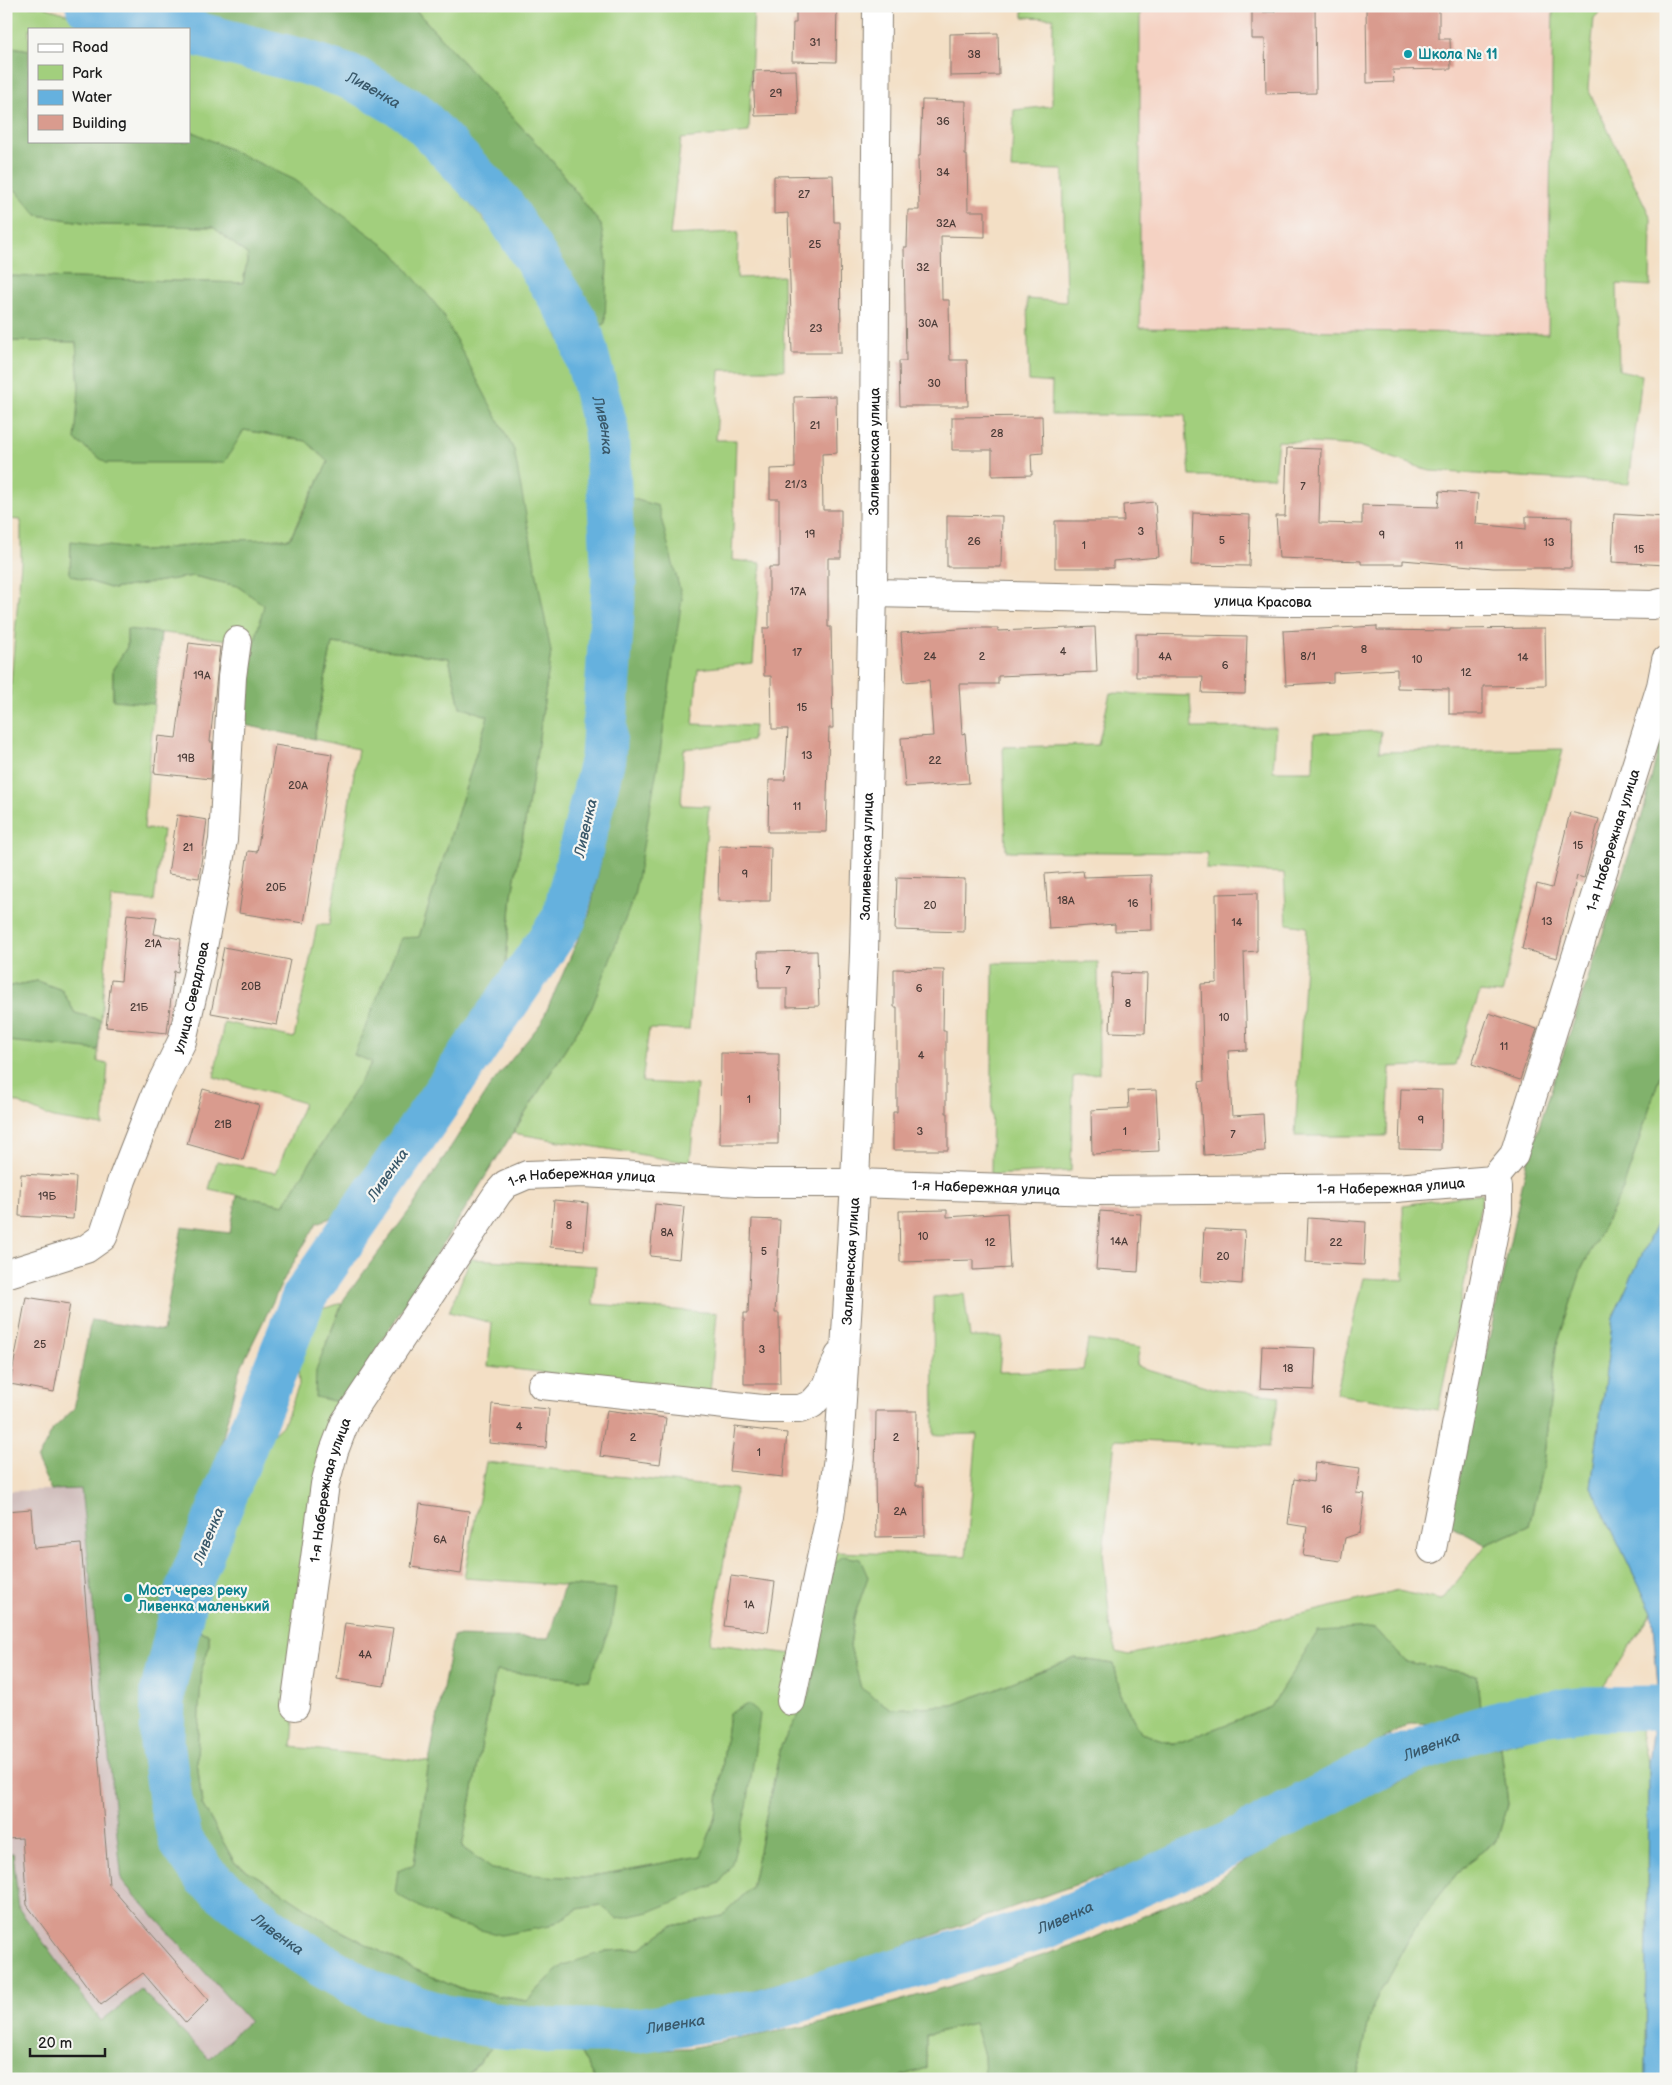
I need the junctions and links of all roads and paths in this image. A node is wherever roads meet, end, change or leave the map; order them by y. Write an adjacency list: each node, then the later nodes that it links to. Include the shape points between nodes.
1 (877, 6): 2 (street, Заливенская улица)
2 (873, 593): 3 (street, улица Красова, via 1288,602 1512,602); 7 (street, Заливенская улица)
3 (1661, 611)
4 (237, 641): 8 (street, улица Свердлова, via 223,840 202,958 182,1041 155,1096 103,1237 86,1249)
5 (1666, 660): 6 (street, 1-я Набережная улица, via 1661,686 1514,1155)
6 (1493, 1180): 7 (street, 1-я Набережная улица, via 1396,1188 1107,1191); 11 (street, via 1498,1187 1498,1211)
7 (855, 1183): 9 (street, Заливенская улица); 13 (street, 1-я Набережная улица, via 756,1183 584,1173 527,1175 506,1184 345,1422 326,1484)
8 (6, 1274)
9 (847, 1338): 10 (street, via 827,1386 812,1404 800,1409 762,1409); 12 (street, Заливенская улица, via 839,1450 830,1516)
10 (542, 1385)
11 (1432, 1549)
12 (791, 1700)
13 (295, 1706)

